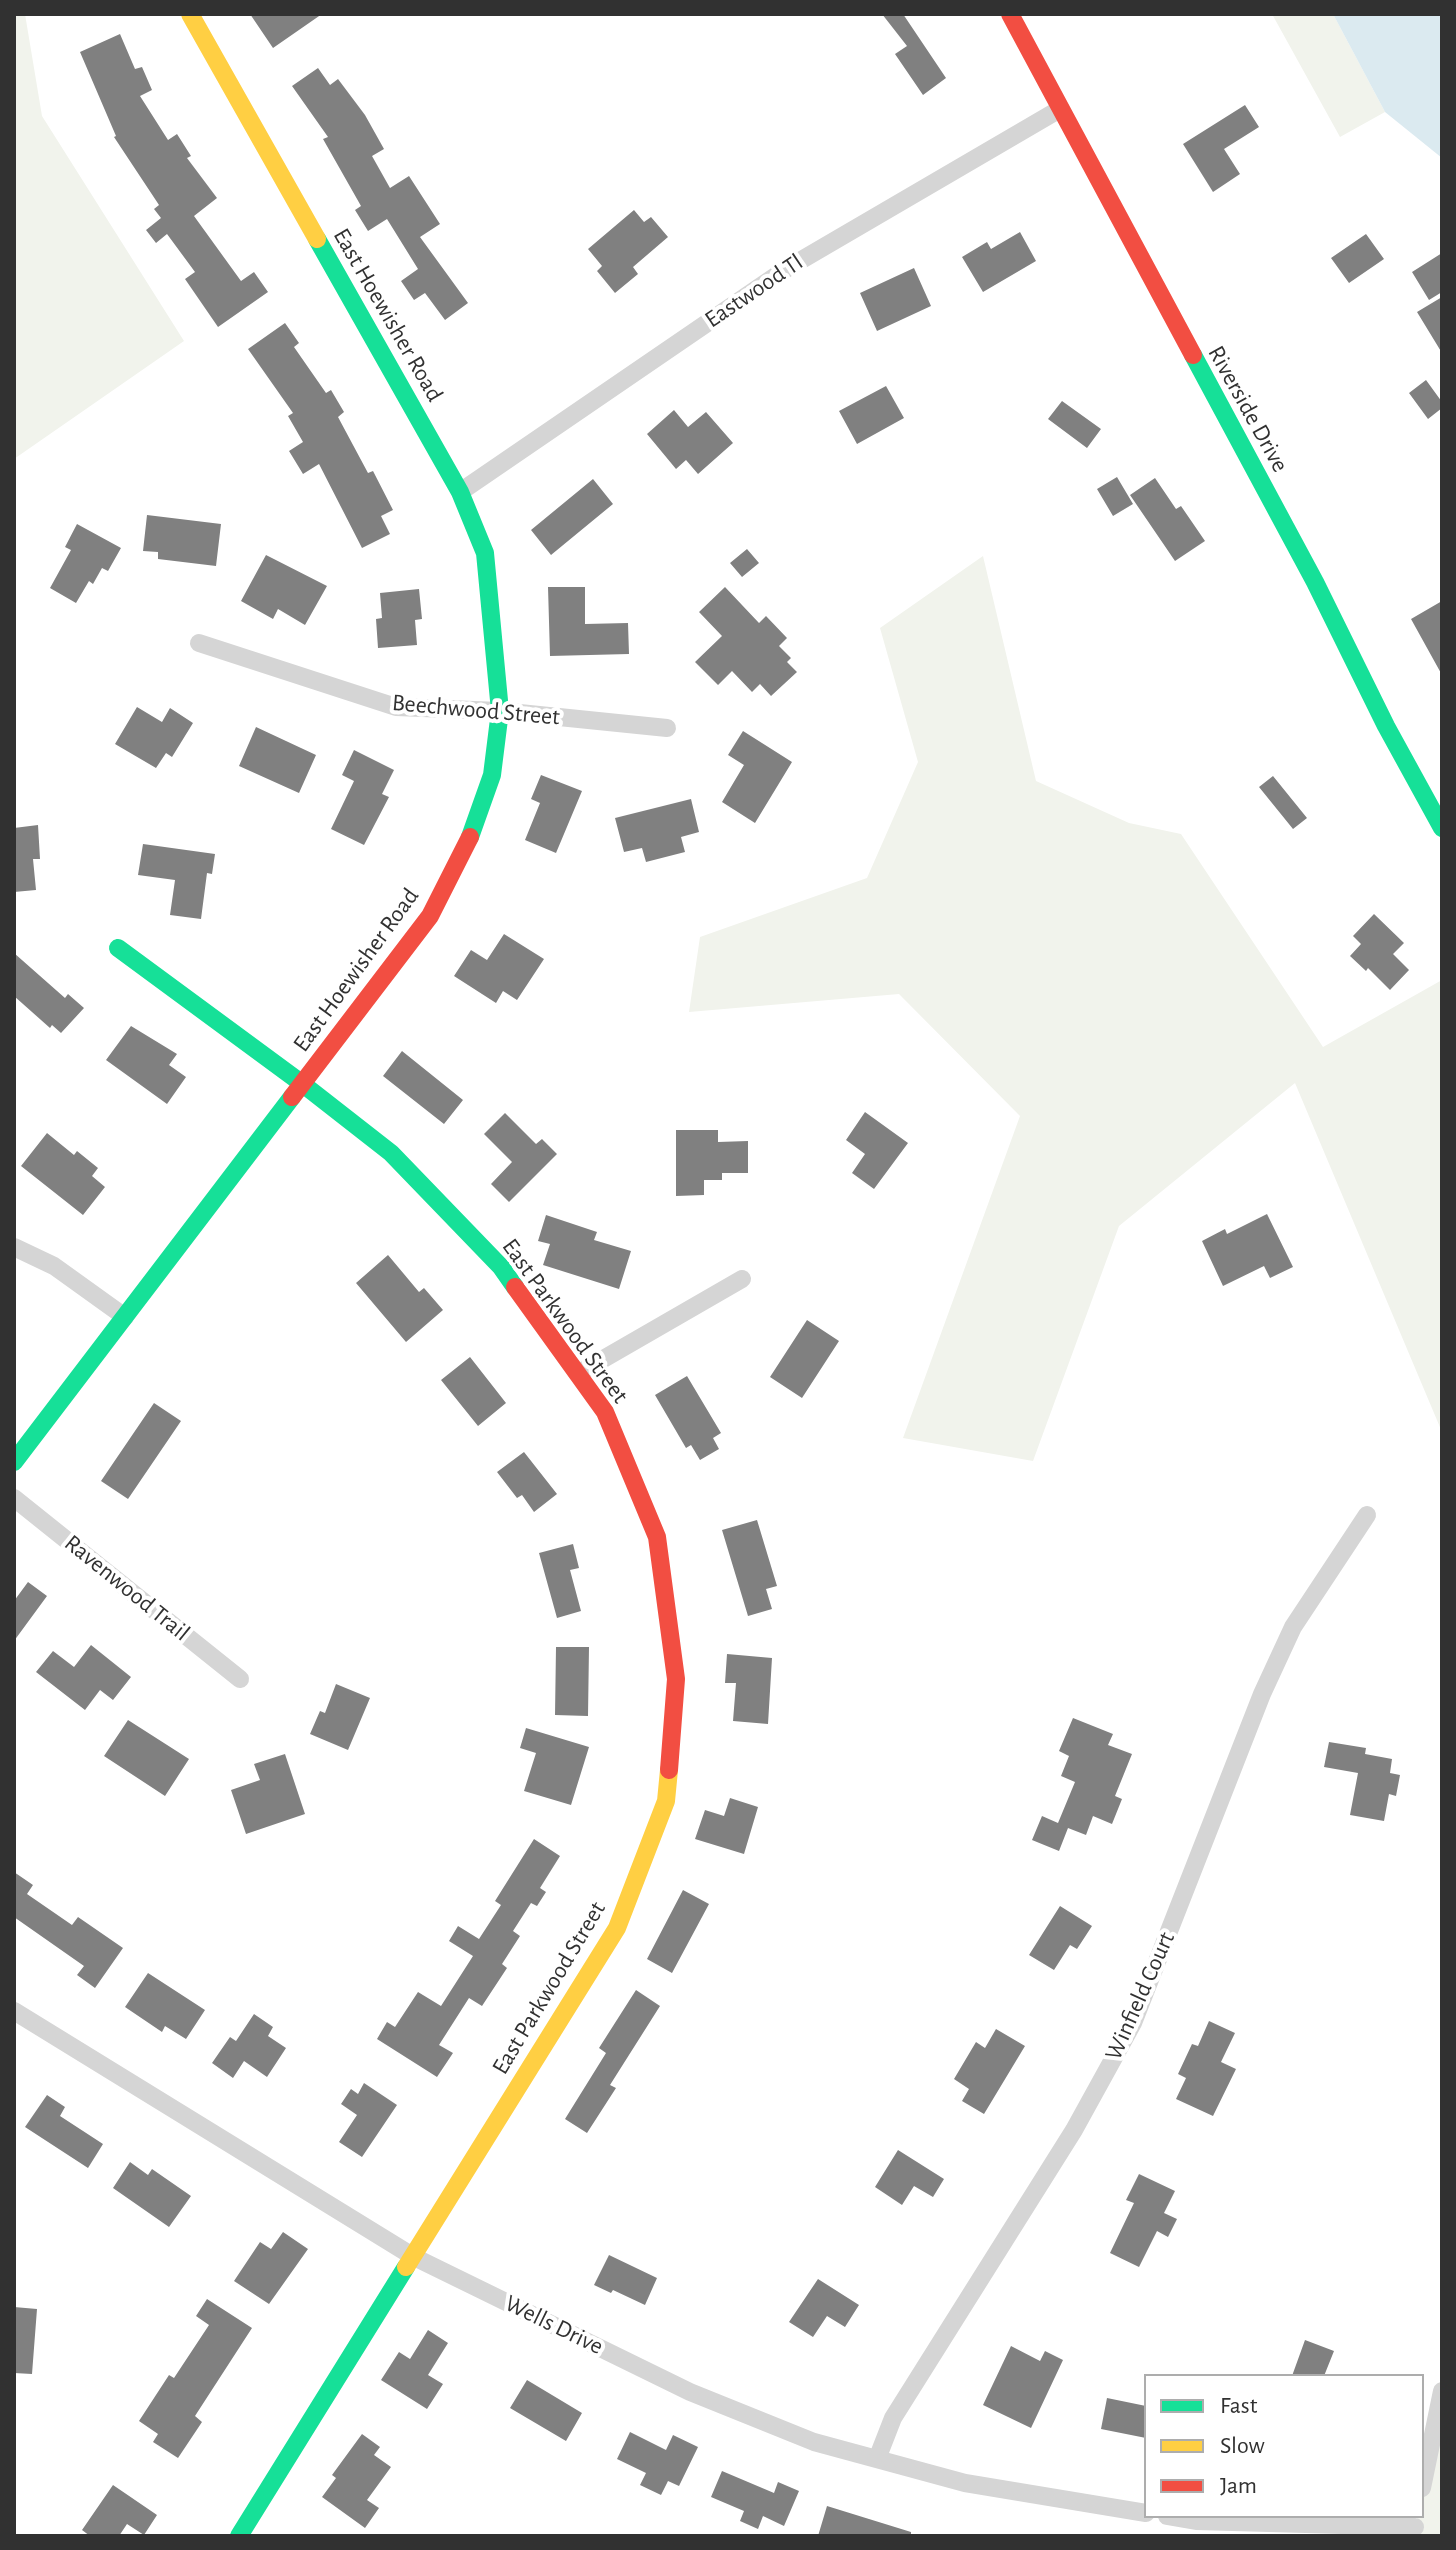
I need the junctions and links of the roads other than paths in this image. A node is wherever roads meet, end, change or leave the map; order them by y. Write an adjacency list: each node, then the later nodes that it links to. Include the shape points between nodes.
1 (190, 14): 4 (street, East Hoewisher Road)
2 (1010, 14): 3 (street, Riverside Drive)
3 (1060, 109): 4 (street, Eastwood Tl, via 786,269); 8 (street, Riverside Drive)
4 (460, 492): 6 (street, East Hoewisher Road, via 485,553)
5 (199, 643): 6 (street, Beechwood Street, via 396,707)
6 (500, 711): 7 (street, Beechwood Street); 10 (street, East Hoewisher Road, via 488,788 430,916)
7 (667, 728)
8 (1442, 828)
9 (118, 948): 10 (street, East Parkwood Street)
10 (304, 1085): 13 (street, East Hoewisher Road); 14 (street, East Parkwood Street, via 391,1153 454,1217 501,1267)
11 (14, 1247): 13 (street, via 54,1266)
12 (742, 1279): 14 (street)
13 (125, 1317): 15 (street, East Hoewisher Road)
14 (579, 1373): 20 (street, East Parkwood Street, via 605,1412 657,1537 676,1679 666,1801 617,1928)
15 (14, 1462)
16 (14, 1498): 18 (street, Ravenwood Trail)
17 (1367, 1515): 22 (street, Winfield Court, via 1293,1627 1262,1694 1133,2023 1074,2130 893,2418)
18 (240, 1679)
19 (14, 2011): 20 (street, Wells Drive)
20 (414, 2257): 22 (street, Wells Drive, via 690,2392 814,2442); 28 (street, East Parkwood Street)
21 (1442, 2391): 23 (street)
22 (877, 2459): 24 (street, Wells Drive, via 965,2483)
23 (1424, 2478)
24 (1144, 2513)
25 (1172, 2518): 27 (street)
26 (1416, 2526): 27 (street)
27 (1194, 2528)
28 (239, 2536)

